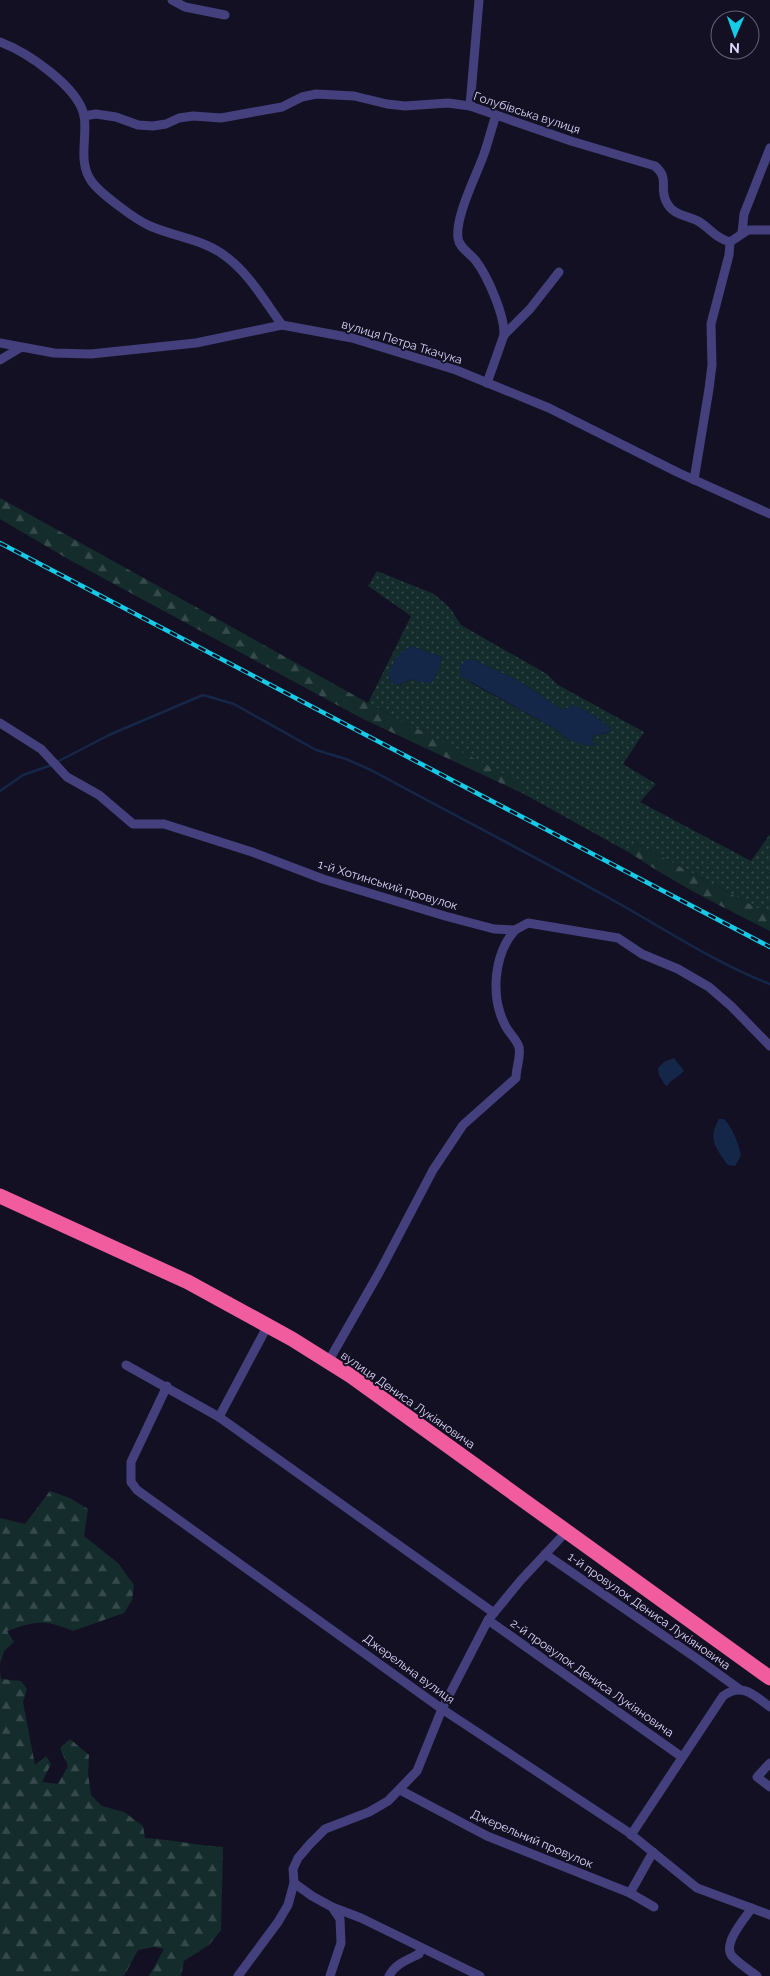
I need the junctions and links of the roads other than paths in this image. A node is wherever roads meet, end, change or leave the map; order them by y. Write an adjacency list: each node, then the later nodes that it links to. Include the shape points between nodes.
1 (172, 0): 3 (street, via 185,7)
2 (479, 0): 5 (street)
3 (225, 15)
4 (0, 42): 7 (street, via 44,66 77,98)
5 (470, 106): 6 (street, Голубівська вулиця); 7 (street, Голубівська вулиця, via 448,103 405,106 354,96 316,94 282,107 220,118 179,118 153,126 96,114)
6 (496, 114): 11 (street, Голубівська вулиця, via 655,166 663,175 664,199 669,208 698,221 720,239); 14 (street, via 486,150 460,216 458,239 489,284)
7 (84, 116): 13 (street, via 83,152 91,181 149,225 219,252 243,270)
8 (770, 148): 10 (street, via 744,214)
9 (770, 230): 10 (street)
10 (742, 232): 11 (street)
11 (730, 242): 19 (street, via 711,324 710,389)
12 (559, 272): 14 (street)
13 (282, 325): 16 (street, вулиця Петра Ткачука, via 196,343 91,354 54,354); 18 (street, вулиця Петра Ткачука, via 352,338 456,370)
14 (504, 335): 18 (street)
15 (0, 343): 16 (street, вулиця Петра Ткачука)
16 (20, 348): 17 (street)
17 (0, 360)
18 (486, 383): 19 (street, вулиця Петра Ткачука, via 550,408)
19 (694, 480): 20 (street, вулиця Петра Ткачука)
20 (770, 514)
21 (0, 723): 22 (street, 1-й Хотинський провулок, via 41,749 67,777 99,795 133,824 164,824 323,879 445,916 494,929)
22 (515, 930): 23 (street, 1-й Хотинський провулок, via 528,923 618,938 709,988); 26 (street, via 500,954 496,984 504,1022 519,1046 516,1078 464,1126 433,1170)
23 (770, 1046)
24 (0, 1196): 25 (highway, вулиця Дениса Лукіяновича, via 188,1282)
25 (268, 1325): 26 (highway, вулиця Дениса Лукіяновича); 29 (street)
26 (328, 1362): 30 (highway, вулиця Дениса Лукіяновича)
27 (126, 1365): 28 (street, 2-й провулок Дениса Лукіяновича)
28 (167, 1386): 29 (street, 2-й провулок Дениса Лукіяновича); 36 (street, Джерельна вулиця, via 131,1462 131,1482 137,1490)
29 (218, 1416): 32 (street, 2-й провулок Дениса Лукіяновича)
30 (567, 1531): 31 (street); 33 (highway, вулиця Дениса Лукіяновича)
31 (545, 1554): 32 (street); 34 (street, 1-й провулок Дениса Лукіяновича)
32 (491, 1616): 36 (street); 37 (street, 2-й провулок Дениса Лукіяновича)
33 (770, 1678)
34 (739, 1689): 35 (street, 1-й провулок Дениса Лукіяновича, via 748,1691); 37 (street, via 723,1696)
35 (770, 1707)
36 (442, 1709): 40 (street, via 417,1771); 41 (street, Джерельна вулиця)
37 (682, 1757): 41 (street)
38 (770, 1762): 39 (street, via 757,1777)
39 (770, 1787)
40 (400, 1790): 43 (street, via 369,1812 325,1829 298,1858 293,1869); 44 (street, Джерельний провулок, via 488,1836)
41 (632, 1835): 42 (street, Джерельна вулиця)
42 (653, 1852): 44 (street); 47 (street, Джерельна вулиця, via 696,1888)
43 (294, 1883): 45 (street); 50 (street, via 288,1905 278,1922)
44 (630, 1893): 46 (street, Джерельний провулок)
45 (332, 1907): 49 (street, via 362,1918); 51 (street, via 340,1919 342,1935)
46 (654, 1907)
47 (752, 1908): 48 (street, Джерельна вулиця); 54 (street, via 730,1940 730,1948 731,1955)
48 (770, 1915)
49 (421, 1948): 52 (street, via 419,1954 399,1963); 53 (street)
50 (238, 1976)
51 (330, 1976)
52 (389, 1976)
53 (480, 1976)
54 (757, 1976)

